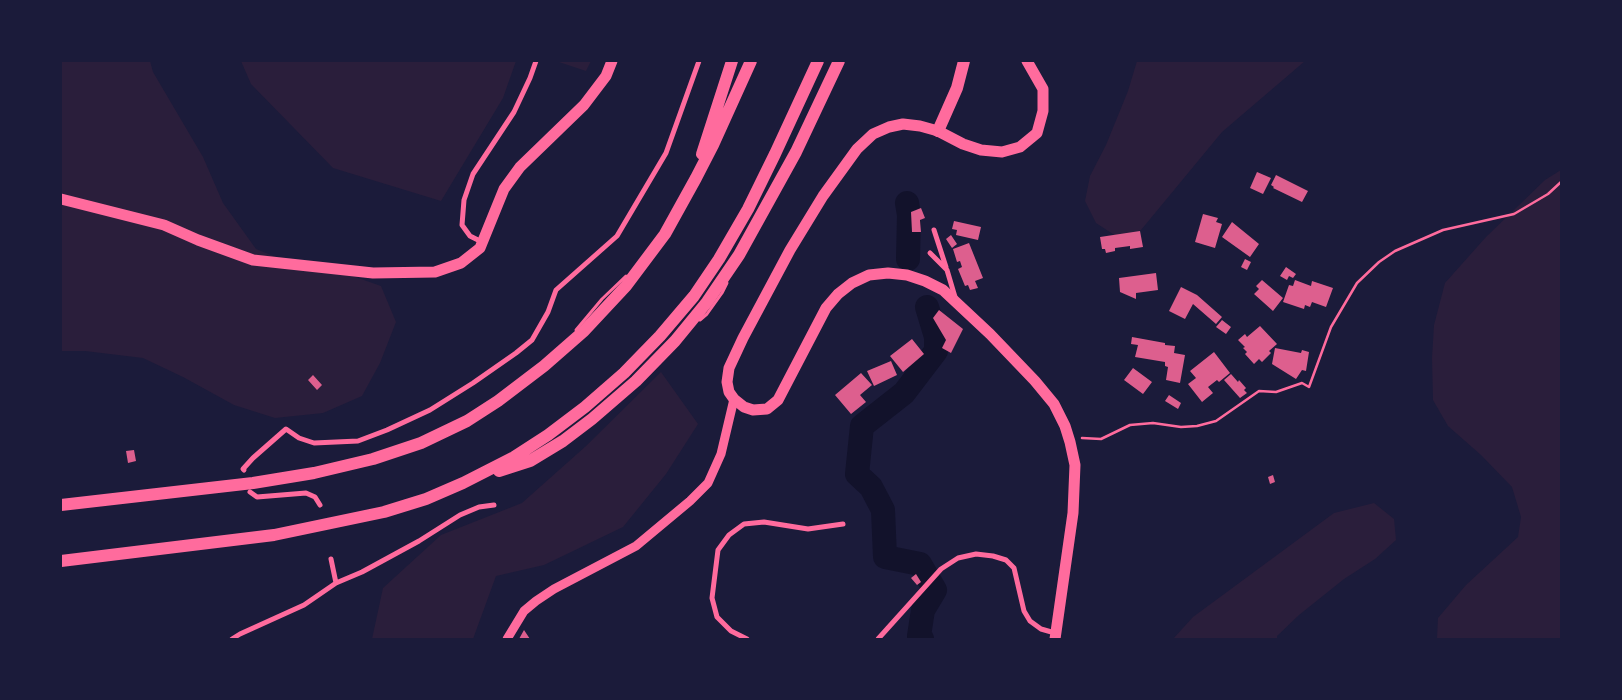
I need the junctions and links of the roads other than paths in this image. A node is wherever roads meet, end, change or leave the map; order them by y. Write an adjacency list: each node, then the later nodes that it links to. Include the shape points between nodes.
1 (536, 61): 17 (street, via 514,112 473,174 464,200 462,225 470,236)
2 (612, 61): 17 (main road, via 606,76 584,105 520,166 504,189)
3 (699, 61): 25 (street, via 666,153 617,236 556,290 532,340 466,388 430,410 386,430 358,440 314,444 286,429)
4 (732, 61): 12 (highway)
5 (752, 61): 12 (highway)
6 (818, 61): 10 (highway)
7 (839, 61): 13 (highway, via 796,152)
8 (964, 61): 11 (highway)
9 (1027, 61): 11 (main road, via 1043,89 1044,111 1037,133 1020,147 1002,152 982,150)
10 (808, 83): 13 (highway); 26 (highway, via 748,209 694,296 660,336 624,373 548,435)
11 (938, 131): 23 (main road, via 903,124 874,134 857,148 790,250 742,338 729,368 727,382 728,392)
12 (696, 178): 16 (highway)
13 (774, 189): 26 (highway, via 739,255 707,302 636,381 563,441 530,461)
14 (61, 199): 17 (main road, via 164,225 253,260 324,269 373,273 435,272 461,263)
15 (934, 230): 20 (street)
16 (665, 234): 19 (lane); 24 (highway, via 626,286 584,331)
17 (483, 243)
18 (930, 253): 20 (street)
19 (634, 268)
20 (948, 270): 22 (street)
21 (628, 275): 24 (lane, via 602,298 565,342)
22 (956, 302): 23 (main road, via 943,290 907,275 888,273 852,283 826,308 778,400 767,409 753,410); 35 (main road, via 1036,381 1054,404 1070,442 1075,465 1073,513)
23 (734, 398): 37 (street, via 721,454 708,483 636,546 536,601 524,611)
24 (498, 401): 28 (highway, via 467,421 421,443 374,459 253,483)
25 (244, 470)
26 (463, 483): 33 (highway, via 384,512 274,535)
27 (250, 492): 29 (street, via 257,497 306,493 315,497)
28 (61, 505)
29 (320, 505)
30 (494, 505): 34 (street, via 460,515 362,572)
31 (843, 524): 38 (street, via 808,529 764,522 744,524 729,535 718,550 712,598 717,617 731,631)
32 (331, 559): 34 (street)
33 (61, 561)
34 (336, 583): 36 (street, via 304,605)
35 (1055, 636): 39 (street, via 1030,621 1024,611 1014,568 1006,560 976,554 958,558 941,569)
36 (232, 639)
37 (507, 639)
38 (747, 639)
39 (878, 639)

